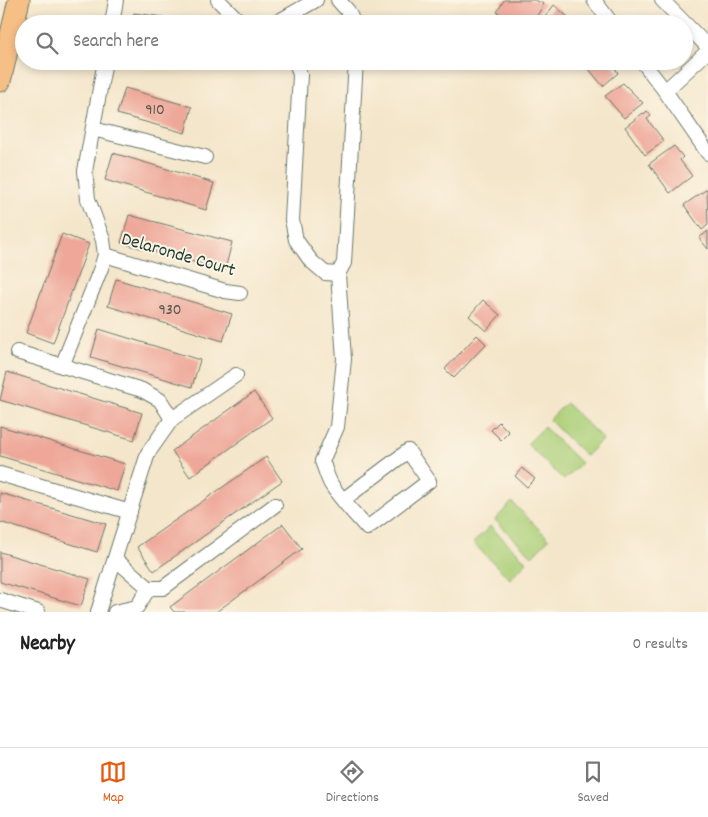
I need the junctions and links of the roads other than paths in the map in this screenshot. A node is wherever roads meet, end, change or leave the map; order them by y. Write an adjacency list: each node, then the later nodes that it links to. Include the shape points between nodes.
1 (19, 0): 8 (highway)
2 (116, 0): 9 (street)
3 (218, 0): 10 (street)
4 (316, 0): 11 (street)
5 (338, 0): 12 (street)
6 (594, 0): 13 (street)
7 (662, 0): 14 (street)
8 (15, 15)
9 (114, 15)
10 (233, 15)
11 (290, 15)
12 (350, 15)
13 (605, 15)
14 (677, 15)
15 (15, 17): 25 (highway)
16 (693, 32): 17 (street)
17 (708, 47)
18 (708, 51): 19 (street)
19 (693, 65)
20 (103, 70): 27 (street)
21 (299, 70): 31 (street, via 292,220 296,240 311,260 326,273)
22 (355, 70): 31 (street, via 344,263)
23 (649, 70): 26 (street)
24 (688, 70): 26 (street)
25 (0, 81)
26 (665, 91): 28 (street)
27 (93, 129): 29 (street); 30 (street, via 85,171 86,184)
28 (708, 153)
29 (205, 157)
30 (105, 255): 32 (street, Delaronde Court); 34 (street)
31 (338, 274): 38 (street, via 344,359 337,427 322,461 331,484)
32 (240, 293)
33 (17, 352): 34 (street)
34 (62, 366): 36 (street, via 142,390 160,400)
35 (236, 375): 36 (street)
36 (172, 419): 40 (street, via 148,453)
37 (0, 474): 40 (street)
38 (343, 500): 38 (street, via 366,528 429,481 408,451)
39 (275, 505): 42 (street, via 163,588)
40 (130, 512): 41 (street)
41 (115, 559): 42 (street); 45 (street)
42 (149, 588): 46 (street, via 138,607)
43 (0, 600): 44 (street)
44 (38, 612)
45 (98, 612)
46 (115, 612)

